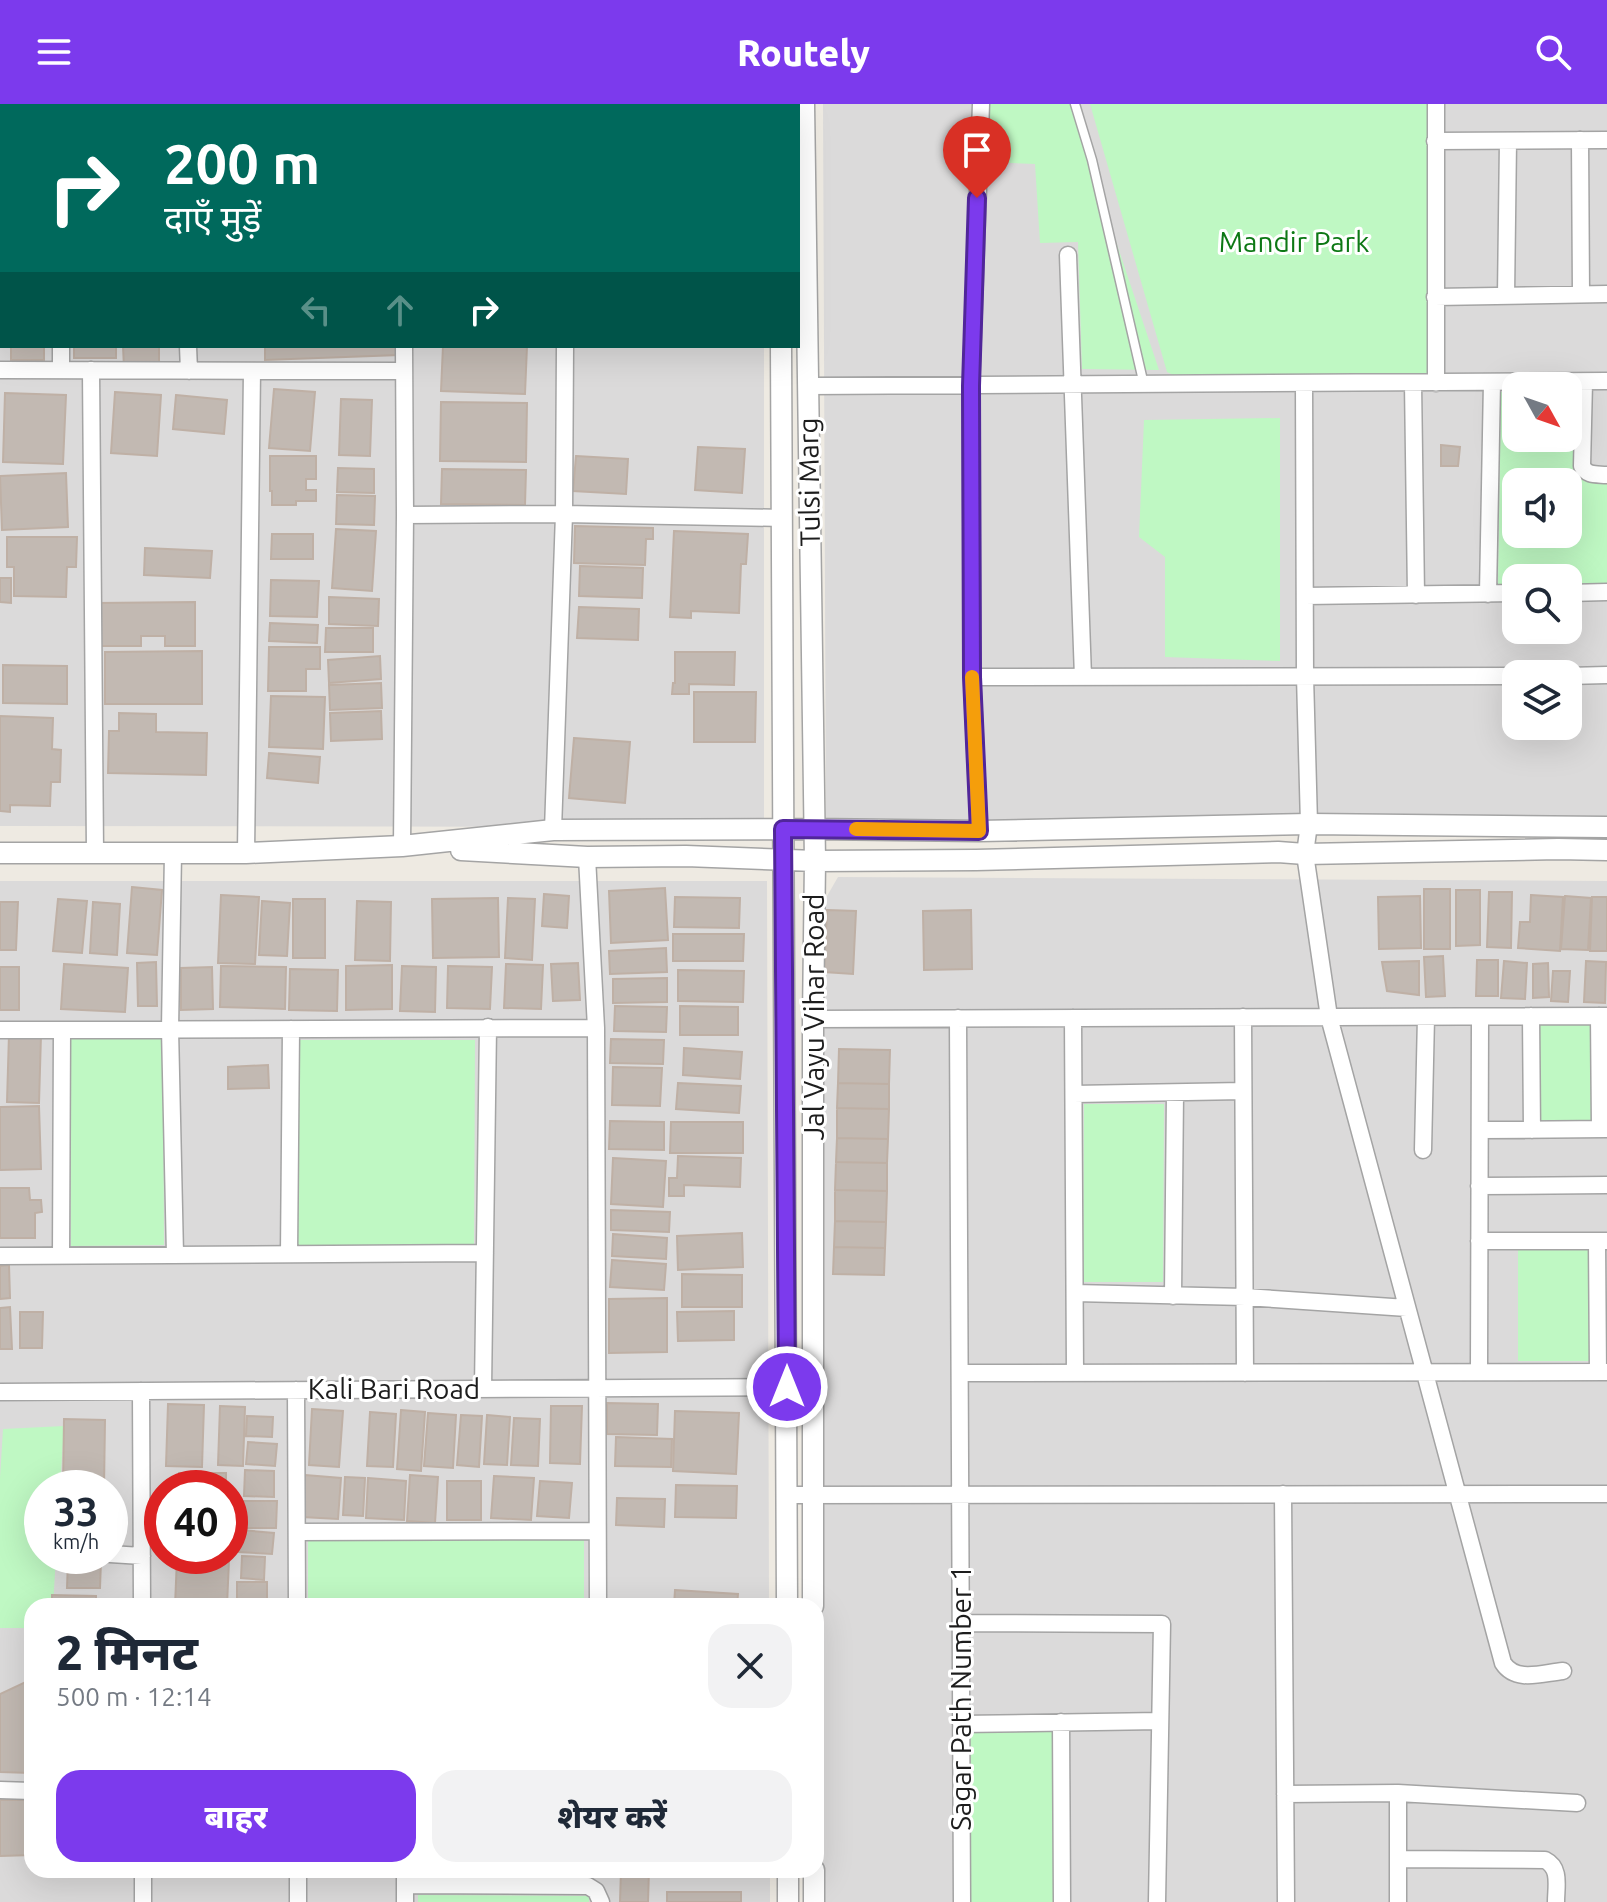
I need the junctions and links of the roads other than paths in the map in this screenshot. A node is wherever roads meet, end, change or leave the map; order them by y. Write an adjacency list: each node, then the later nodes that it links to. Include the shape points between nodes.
1 (804, 104): 33 (street, Tulsi Marg)
2 (981, 104): 34 (street)
3 (1075, 104): 32 (lane)
4 (1436, 104): 7 (street)
5 (1580, 140): 6 (street); 8 (street); 10 (street)
6 (1607, 140)
7 (1435, 141): 8 (street); 13 (street)
8 (1508, 141): 12 (street)
9 (1068, 255): 31 (street)
10 (1581, 294): 11 (street); 12 (street)
11 (1607, 294)
12 (1506, 296): 13 (street)
13 (1435, 297): 30 (street)
14 (61, 348): 20 (street)
15 (188, 348): 22 (street)
16 (404, 348): 24 (street)
17 (565, 348): 37 (street)
18 (781, 348): 35 (street, Tulsi Marg)
19 (0, 370): 20 (street)
20 (61, 370): 21 (street)
21 (91, 370): 22 (street); 62 (street)
22 (189, 371): 23 (street)
23 (252, 371): 24 (street); 64 (street)
24 (404, 371): 38 (street)
25 (1607, 381): 27 (street)
26 (1492, 382): 27 (street); 30 (street); 42 (street)
27 (1584, 382): 36 (street, via 1582,466 1590,474)
28 (1304, 383): 29 (street); 32 (street); 45 (street)
29 (1413, 383): 30 (street); 44 (street)
30 (1436, 383)
31 (1073, 385): 32 (street); 34 (street); 51 (street)
32 (1144, 385)
33 (807, 386): 34 (street); 35 (lane); 56 (street, Tulsi Marg)
34 (971, 386): 50 (street)
35 (782, 387): 39 (street, Tulsi Marg)
36 (1607, 475)
37 (564, 514): 38 (street); 39 (street); 57 (street)
38 (405, 515): 59 (street)
39 (783, 518): 55 (street, Tulsi Marg)
40 (1607, 592): 41 (street)
41 (1582, 593)
42 (1488, 594): 43 (street); 44 (street)
43 (1502, 594)
44 (1416, 595): 45 (street)
45 (1305, 596): 47 (street)
46 (1607, 675): 49 (street)
47 (1305, 676): 48 (street); 51 (street); 52 (street)
48 (1502, 676)
49 (1582, 676)
50 (972, 677): 51 (street); 58 (street)
51 (1083, 677)
52 (1309, 824): 53 (street); 58 (street); 65 (street)
53 (1607, 827)
54 (688, 829): 55 (street); 57 (street); 66 (street)
55 (783, 829): 56 (street); 68 (street, Tulsi Marg)
56 (814, 829): 58 (street); 69 (street, Tulsi Marg)
57 (553, 830): 59 (street)
58 (979, 831)
59 (402, 846): 64 (street); 67 (street)
60 (1607, 850): 65 (street)
61 (0, 853): 62 (street)
62 (95, 853): 63 (street)
63 (173, 853): 64 (street); 81 (street)
64 (246, 853)
65 (1305, 854): 69 (street); 73 (street)
66 (686, 856): 67 (street); 68 (street)
67 (587, 857): 80 (street)
68 (783, 860): 69 (street); 111 (street, Jal Vayu Vihar Road)
69 (815, 861): 78 (street, Jal Vayu Vihar Road)
70 (1531, 1016): 71 (street); 75 (street); 90 (street)
71 (1603, 1016): 88 (street)
72 (1243, 1017): 73 (street); 77 (street); 85 (street)
73 (1329, 1017): 74 (street); 104 (street)
74 (1426, 1017): 75 (street); 91 (street)
75 (1480, 1017): 89 (street)
76 (958, 1018): 77 (street); 78 (street); 108 (street, Sagar Path Number 1)
77 (1073, 1018): 87 (street)
78 (813, 1019): 121 (street, Jal Vayu Vihar Road)
79 (488, 1027): 80 (street); 82 (street); 96 (street)
80 (596, 1028): 113 (street)
81 (170, 1029): 82 (street); 84 (street); 98 (street)
82 (291, 1029): 97 (street)
83 (0, 1030): 84 (street)
84 (62, 1030): 100 (street)
85 (1243, 1091): 86 (street); 103 (street)
86 (1175, 1093): 87 (street); 102 (street)
87 (1074, 1094): 101 (street)
88 (1603, 1129): 90 (street)
89 (1480, 1130): 90 (street); 93 (street)
90 (1532, 1130)
91 (1423, 1150)
92 (1607, 1185): 93 (street)
93 (1479, 1186): 94 (street)
94 (1479, 1241): 95 (street); 106 (street)
95 (1602, 1241): 107 (street)
96 (485, 1253): 97 (street); 112 (street)
97 (289, 1254): 98 (street)
98 (175, 1255): 100 (street)
99 (0, 1256): 100 (street)
100 (61, 1256)
101 (1075, 1293): 102 (street); 109 (street)
102 (1173, 1296): 103 (street)
103 (1245, 1297): 104 (street); 110 (street)
104 (1407, 1308): 105 (street)
105 (1424, 1372): 106 (street); 110 (street); 118 (street)
106 (1479, 1372): 107 (street)
107 (1602, 1372)
108 (960, 1373): 109 (street); 122 (street, Sagar Path Number 1)
109 (1075, 1373): 110 (street)
110 (1245, 1373)
111 (787, 1387): 113 (street, Kali Bari Road); 120 (street, Jal Vayu Vihar Road)
112 (483, 1389): 113 (street, Kali Bari Road); 114 (street, Kali Bari Road)
113 (596, 1389): 123 (street)
114 (296, 1390): 115 (street, Kali Bari Road); 124 (street)
115 (141, 1391): 116 (street, Kali Bari Road); 126 (street)
116 (0, 1392)
117 (1283, 1494): 118 (street); 122 (street); 140 (street)
118 (1457, 1494): 119 (street); 133 (street, via 1508,1672 1517,1676)
119 (1607, 1494)
120 (787, 1495): 121 (street); 130 (street, Jal Vayu Vihar Road)
121 (813, 1495): 122 (street); 131 (street, Jal Vayu Vihar Road)
122 (960, 1495): 132 (street, Sagar Path Number 1)
123 (596, 1531): 124 (street); 129 (street)
124 (297, 1532): 128 (street)
125 (128, 1555): 126 (street)
126 (142, 1556): 127 (street)
127 (142, 1598)
128 (297, 1598)
129 (598, 1598)
130 (787, 1598)
131 (813, 1598)
132 (961, 1623): 134 (street, via 1162,1624); 136 (street, Sagar Path Number 1)
133 (1563, 1671)
134 (1160, 1721): 135 (street); 157 (street)
135 (1061, 1722): 136 (street); 156 (street)
136 (961, 1724): 155 (street, Sagar Path Number 1)
137 (0, 1790): 138 (street)
138 (24, 1791)
139 (1398, 1793): 140 (street); 141 (street); 142 (street)
140 (1285, 1794): 158 (street)
141 (1577, 1803)
142 (1398, 1859): 159 (street); 160 (street, via 1545,1860 1556,1869)
143 (143, 1878): 149 (street)
144 (298, 1878): 150 (street)
145 (405, 1878): 151 (street)
146 (425, 1878): 152 (street, via 588,1886)
147 (788, 1878): 153 (street)
148 (814, 1878): 154 (street)
149 (143, 1902)
150 (298, 1902)
151 (405, 1902)
152 (601, 1902)
153 (788, 1902)
154 (814, 1902)
155 (962, 1902)
156 (1062, 1902)
157 (1157, 1902)
158 (1286, 1902)
159 (1398, 1902)
160 (1556, 1902)

